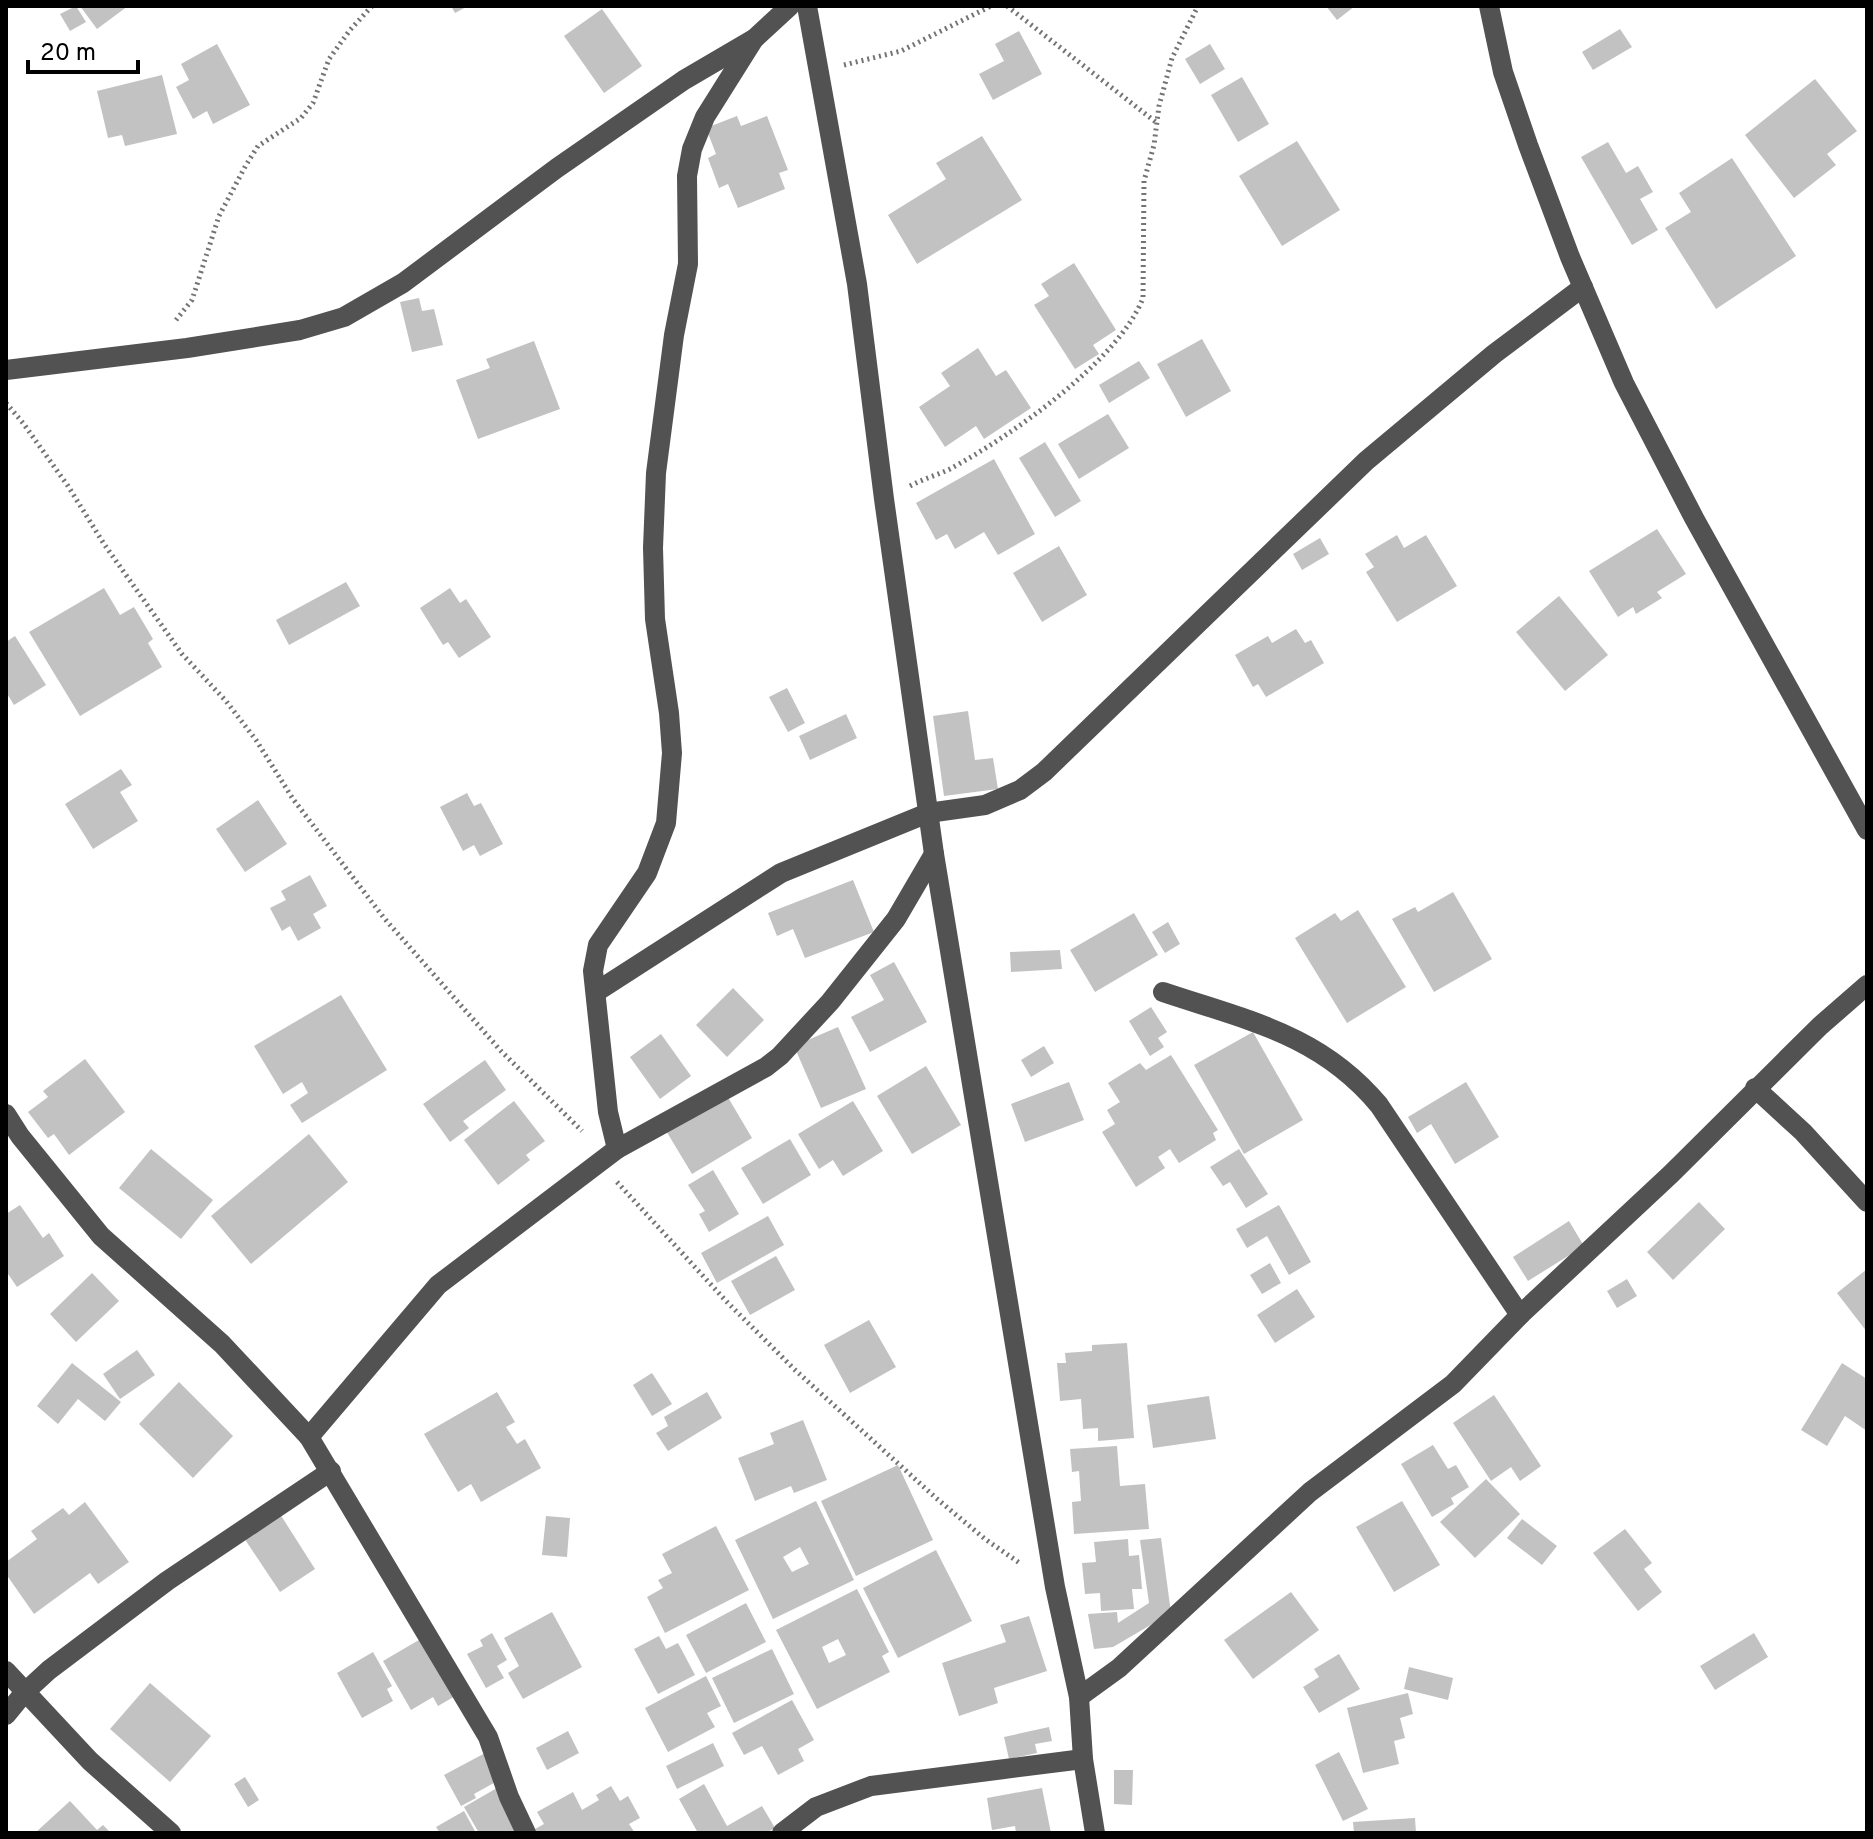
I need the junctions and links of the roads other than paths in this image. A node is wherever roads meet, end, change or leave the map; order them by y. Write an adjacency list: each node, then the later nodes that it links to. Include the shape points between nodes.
1 (790, 6): 4 (street)
2 (807, 6): 7 (street, via 857,284)
3 (1489, 6): 5 (street, via 1503,72)
4 (754, 39): 6 (street, via 557,168 403,283 344,317 300,330 187,348); 11 (street, via 705,117 687,176 688,264 656,473 653,548 655,619 672,753 666,823 647,873 598,945)
5 (1583, 287): 7 (street, via 1366,461 1044,772 985,805); 8 (street, via 1624,383 1694,518)
6 (6, 370)
7 (928, 813): 9 (street); 11 (street, via 781,873)
8 (1867, 830)
9 (934, 854): 15 (street, via 896,919 780,1056); 22 (street, via 1055,1587)
10 (1867, 985): 13 (street)
11 (596, 992): 15 (street, via 608,1112)
12 (1163, 992): 17 (street, via 1291,1035 1361,1083)
13 (1755, 1088): 16 (street); 17 (street)
14 (6, 1114): 18 (street, via 101,1236 222,1344)
15 (617, 1149): 18 (street, via 438,1285)
16 (1867, 1202)
17 (1520, 1315): 22 (street, via 1453,1384 1310,1492 1119,1668)
18 (309, 1437): 19 (street)
19 (331, 1471): 21 (street, via 167,1581); 26 (street, via 488,1737)
20 (6, 1671): 21 (street)
21 (24, 1693): 23 (street); 25 (street)
22 (1079, 1697): 24 (street)
23 (6, 1715)
24 (1083, 1759): 27 (street, via 871,1786 816,1807); 28 (street)
25 (171, 1833)
26 (526, 1833)
27 (782, 1833)
28 (1095, 1833)

